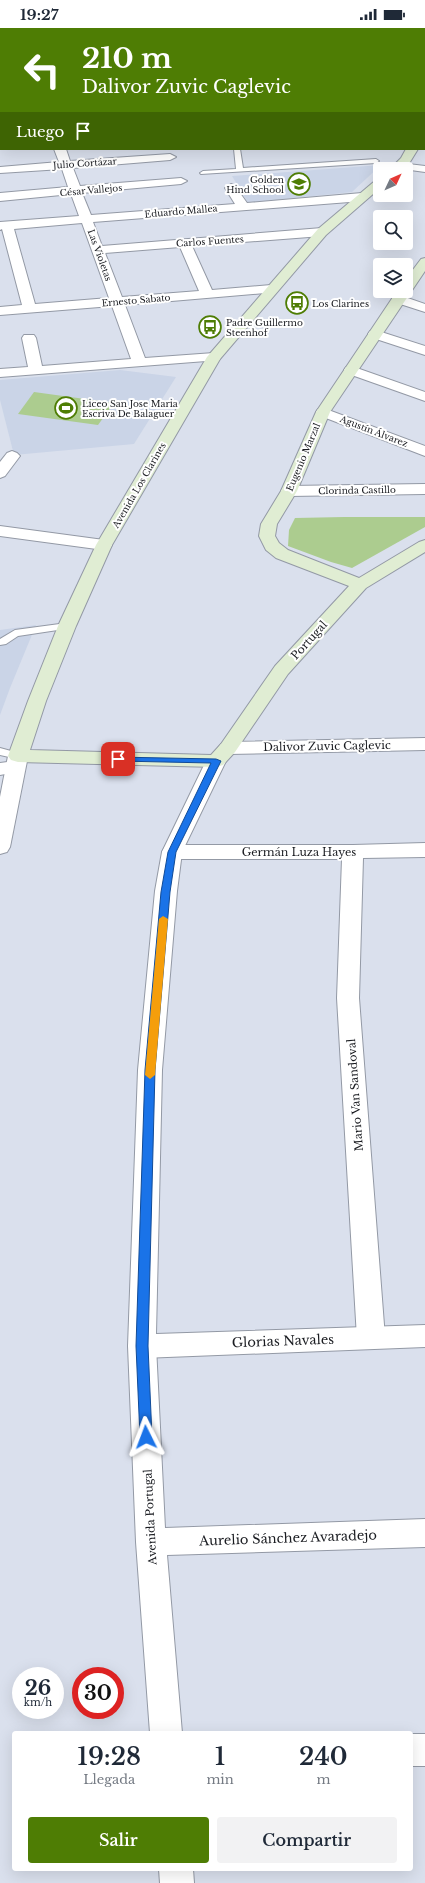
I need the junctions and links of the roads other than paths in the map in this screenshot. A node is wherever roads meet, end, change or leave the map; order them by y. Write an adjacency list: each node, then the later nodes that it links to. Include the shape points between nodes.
1 (60, 150): 7 (street, Las Violetas)
2 (237, 150): 11 (lane)
3 (411, 150): 6 (main road)
4 (170, 157): 7 (street, Julio Cortázar)
5 (376, 161): 11 (lane)
6 (402, 162)
7 (66, 165): 10 (street, Julio Cortázar); 16 (street, Las Violetas)
8 (413, 168): 9 (street)
9 (425, 169)
10 (0, 170)
11 (240, 171): 12 (lane)
12 (203, 173)
13 (181, 181): 16 (street, César Vallejos)
14 (231, 188): 19 (street)
15 (373, 188): 18 (main road, Avenida Los Clarines)
16 (76, 191): 17 (street, César Vallejos); 20 (street, Las Violetas)
17 (0, 197)
18 (362, 197): 19 (street, Eduardo Mallea); 22 (main road, Avenida Los Clarines)
19 (243, 206): 20 (street, Eduardo Mallea)
20 (86, 219): 21 (street, Eduardo Mallea); 24 (street, Las Violetas)
21 (3, 225): 32 (street)
22 (322, 232): 23 (street, Carlos Fuentes); 27 (main road, Avenida Los Clarines)
23 (184, 243): 24 (street, Carlos Fuentes); 28 (street)
24 (98, 250): 31 (street, Las Violetas)
25 (423, 266): 26 (main road, Eugenio Marzal)
26 (413, 280)
27 (271, 289): 28 (street, Ernesto Sabato); 38 (main road, Avenida Los Clarines)
28 (207, 294): 31 (street, Ernesto Sabato)
29 (400, 298): 35 (main road, Eugenio Marzal)
30 (410, 298): 33 (street)
31 (117, 302): 32 (street, Ernesto Sabato); 39 (street, Las Violetas)
32 (29, 308): 34 (street, Ernesto Sabato)
33 (425, 308)
34 (0, 311)
35 (375, 334): 37 (street); 41 (main road, Eugenio Marzal)
36 (29, 338): 40 (street)
37 (425, 351)
38 (214, 357): 39 (street); 51 (main road, Avenida Los Clarines)
39 (139, 361): 40 (street)
40 (36, 370): 42 (street)
41 (351, 370): 43 (street); 44 (main road, Eugenio Marzal)
42 (0, 373)
43 (425, 397)
44 (323, 412): 45 (street, Agustín Álvarez); 49 (main road, Eugenio Marzal)
45 (425, 451)
46 (12, 456): 47 (street)
47 (0, 474)
48 (425, 489): 49 (street, Clorinda Castillo)
49 (289, 491): 53 (main road, Eugenio Marzal, via 270,524 267,536 272,546 282,554)
50 (0, 531): 51 (street)
51 (104, 545): 54 (main road, Avenida Los Clarines)
52 (425, 545): 53 (main road, Portugal)
53 (360, 584): 58 (main road, Portugal, via 281,670)
54 (67, 626): 55 (lane, via 15,634); 59 (main road, Avenida Los Clarines)
55 (2, 642)
56 (425, 744): 58 (street, Dalivor Zuvic Caglevic)
57 (0, 751): 59 (lane)
58 (222, 754): 59 (main road, Dalivor Zuvic Caglevic); 62 (street, Avenida Portugal)
59 (11, 764): 60 (street, Avenida Los Clarines)
60 (0, 847)
61 (425, 850): 63 (street, Germán Luza Hayes)
62 (172, 852): 63 (street, Germán Luza Hayes); 66 (street, Avenida Portugal, via 150,1070)
63 (353, 852): 65 (street, Mario Van Sandoval, via 348,998)
64 (425, 1336): 65 (street, Glorias Navales)
65 (371, 1338): 66 (street, Glorias Navales)
66 (142, 1346): 68 (street, Avenida Portugal)
67 (425, 1533): 68 (street, Aurelio Sánchez Avaradejo)
68 (151, 1542): 69 (street, Avenida Portugal)
69 (166, 1731)
70 (413, 1750): 71 (street)
71 (425, 1750)
72 (176, 1871): 73 (street)
73 (177, 1883)

